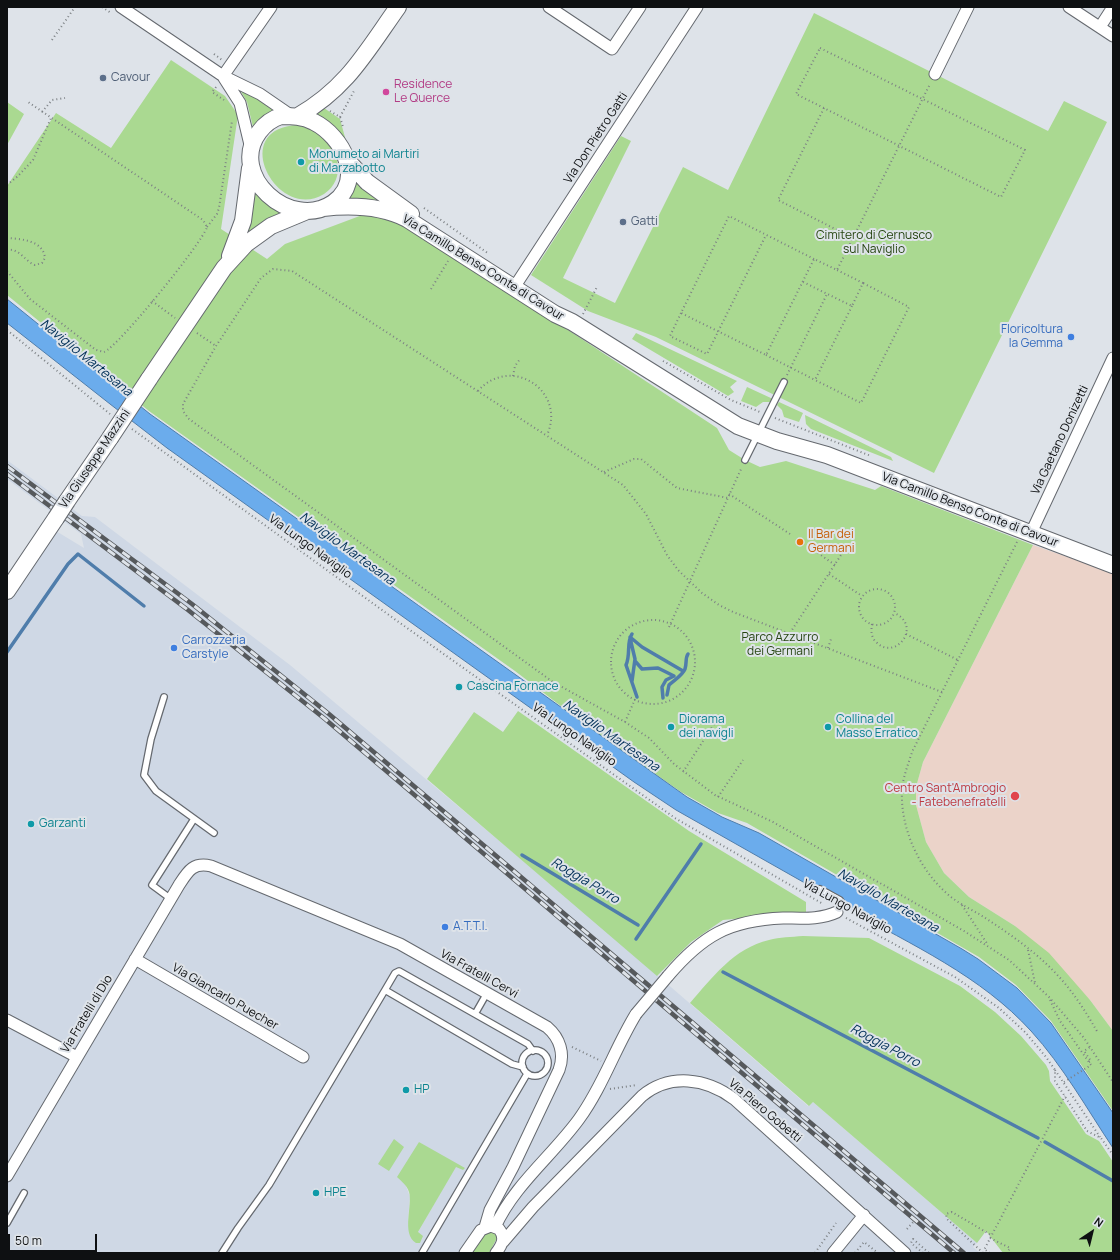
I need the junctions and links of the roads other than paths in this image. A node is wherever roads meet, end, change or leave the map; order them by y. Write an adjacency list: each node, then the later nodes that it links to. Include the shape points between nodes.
1 (121, 7): 13 (street)
2 (271, 7): 13 (street)
3 (398, 7): 14 (street, via 349,76 319,104)
4 (549, 7): 5 (street, via 612,49)
5 (640, 7)
6 (697, 7): 20 (street, Via Don Pietro Gatti)
7 (968, 7): 12 (street)
8 (1069, 7): 10 (street)
9 (1113, 7): 10 (street)
10 (1100, 28): 11 (street)
11 (1113, 36)
12 (935, 74)
13 (223, 76): 14 (street, via 260,94); 15 (street, via 240,103)
14 (295, 116): 15 (street, via 281,116 271,120 258,134); 16 (street, via 315,122 332,136)
15 (251, 149): 17 (street)
16 (348, 161): 18 (street, via 349,174 345,189 333,203); 20 (street, Via Camillo Benso Conte di Cavour, via 368,182 420,221)
17 (251, 165): 18 (street, via 256,182 268,196 286,206); 19 (street, Via Giuseppe Mazzini, via 244,221)
18 (316, 209): 19 (street, Via Giuseppe Mazzini, via 291,216 264,230 246,244); 21 (street, Via Camillo Benso Conte di Cavour, via 364,208 401,216 555,314)
19 (224, 268): 28 (street, Via Giuseppe Mazzini, bridge)
20 (517, 283): 21 (street, Via Camillo Benso Conte di Cavour, via 558,309)
21 (577, 316): 24 (street, Via Camillo Benso Conte di Cavour, via 738,426)
22 (1113, 358): 26 (street, Via Gaetano Donizetti)
23 (784, 382): 24 (lane)
24 (763, 424): 25 (lane); 26 (street, Via Camillo Benso Conte di Cavour, via 827,455)
25 (745, 460)
26 (1027, 532): 27 (street, Via Camillo Benso Conte di Cavour)
27 (1113, 565)
28 (7, 591)
29 (164, 697): 30 (lane, via 151,739 144,775 156,791)
30 (194, 819): 31 (lane); 34 (lane, via 152,885)
31 (214, 833)
32 (194, 867): 34 (street, Via Fratelli di Dio, via 184,876); 38 (street, Via Fratelli Cervi, via 199,864 211,866 400,944)
33 (820, 889): 35 (lane, via 840,900 842,904)
34 (171, 899): 36 (street, Via Fratelli di Dio)
35 (837, 912): 51 (street, bridge, via 825,918 778,919 733,926 699,943 687,954 636,1014 597,1091 574,1126 506,1206)
36 (135, 959): 42 (street, Via Fratelli di Dio); 43 (street, Via Giancarlo Puecher)
37 (386, 990): 39 (lane, via 395,973 399,971); 44 (lane, via 512,1064); 53 (lane, via 269,1185)
38 (487, 993): 39 (lane); 51 (street, Via Fratelli Cervi, via 546,1027 558,1041 562,1057 559,1070 490,1210)
39 (475, 1014): 41 (lane, via 528,1044)
40 (7, 1020): 42 (street)
41 (533, 1051): 44 (lane, via 523,1058); 45 (lane, via 538,1050 545,1055 548,1067 539,1076)
42 (77, 1057): 46 (street, Via Fratelli di Dio)
43 (303, 1057)
44 (523, 1067): 45 (lane)
45 (527, 1074): 54 (lane)
46 (7, 1176)
47 (24, 1193): 50 (lane)
48 (533, 1207): 49 (street, Via Piero Gobetti, via 652,1089 687,1080 703,1082 722,1090 734,1099); 51 (street, Via Piero Gobetti); 52 (street, Via Piero Gobetti)
49 (864, 1215): 57 (street); 58 (street, Via Piero Gobetti)
50 (7, 1223)
51 (493, 1228): 52 (street, via 503,1234); 55 (street, via 480,1231)
52 (503, 1242): 56 (street, Via Piero Gobetti)
53 (222, 1253)
54 (422, 1253)
55 (466, 1253)
56 (496, 1253)
57 (833, 1253)
58 (905, 1253)

